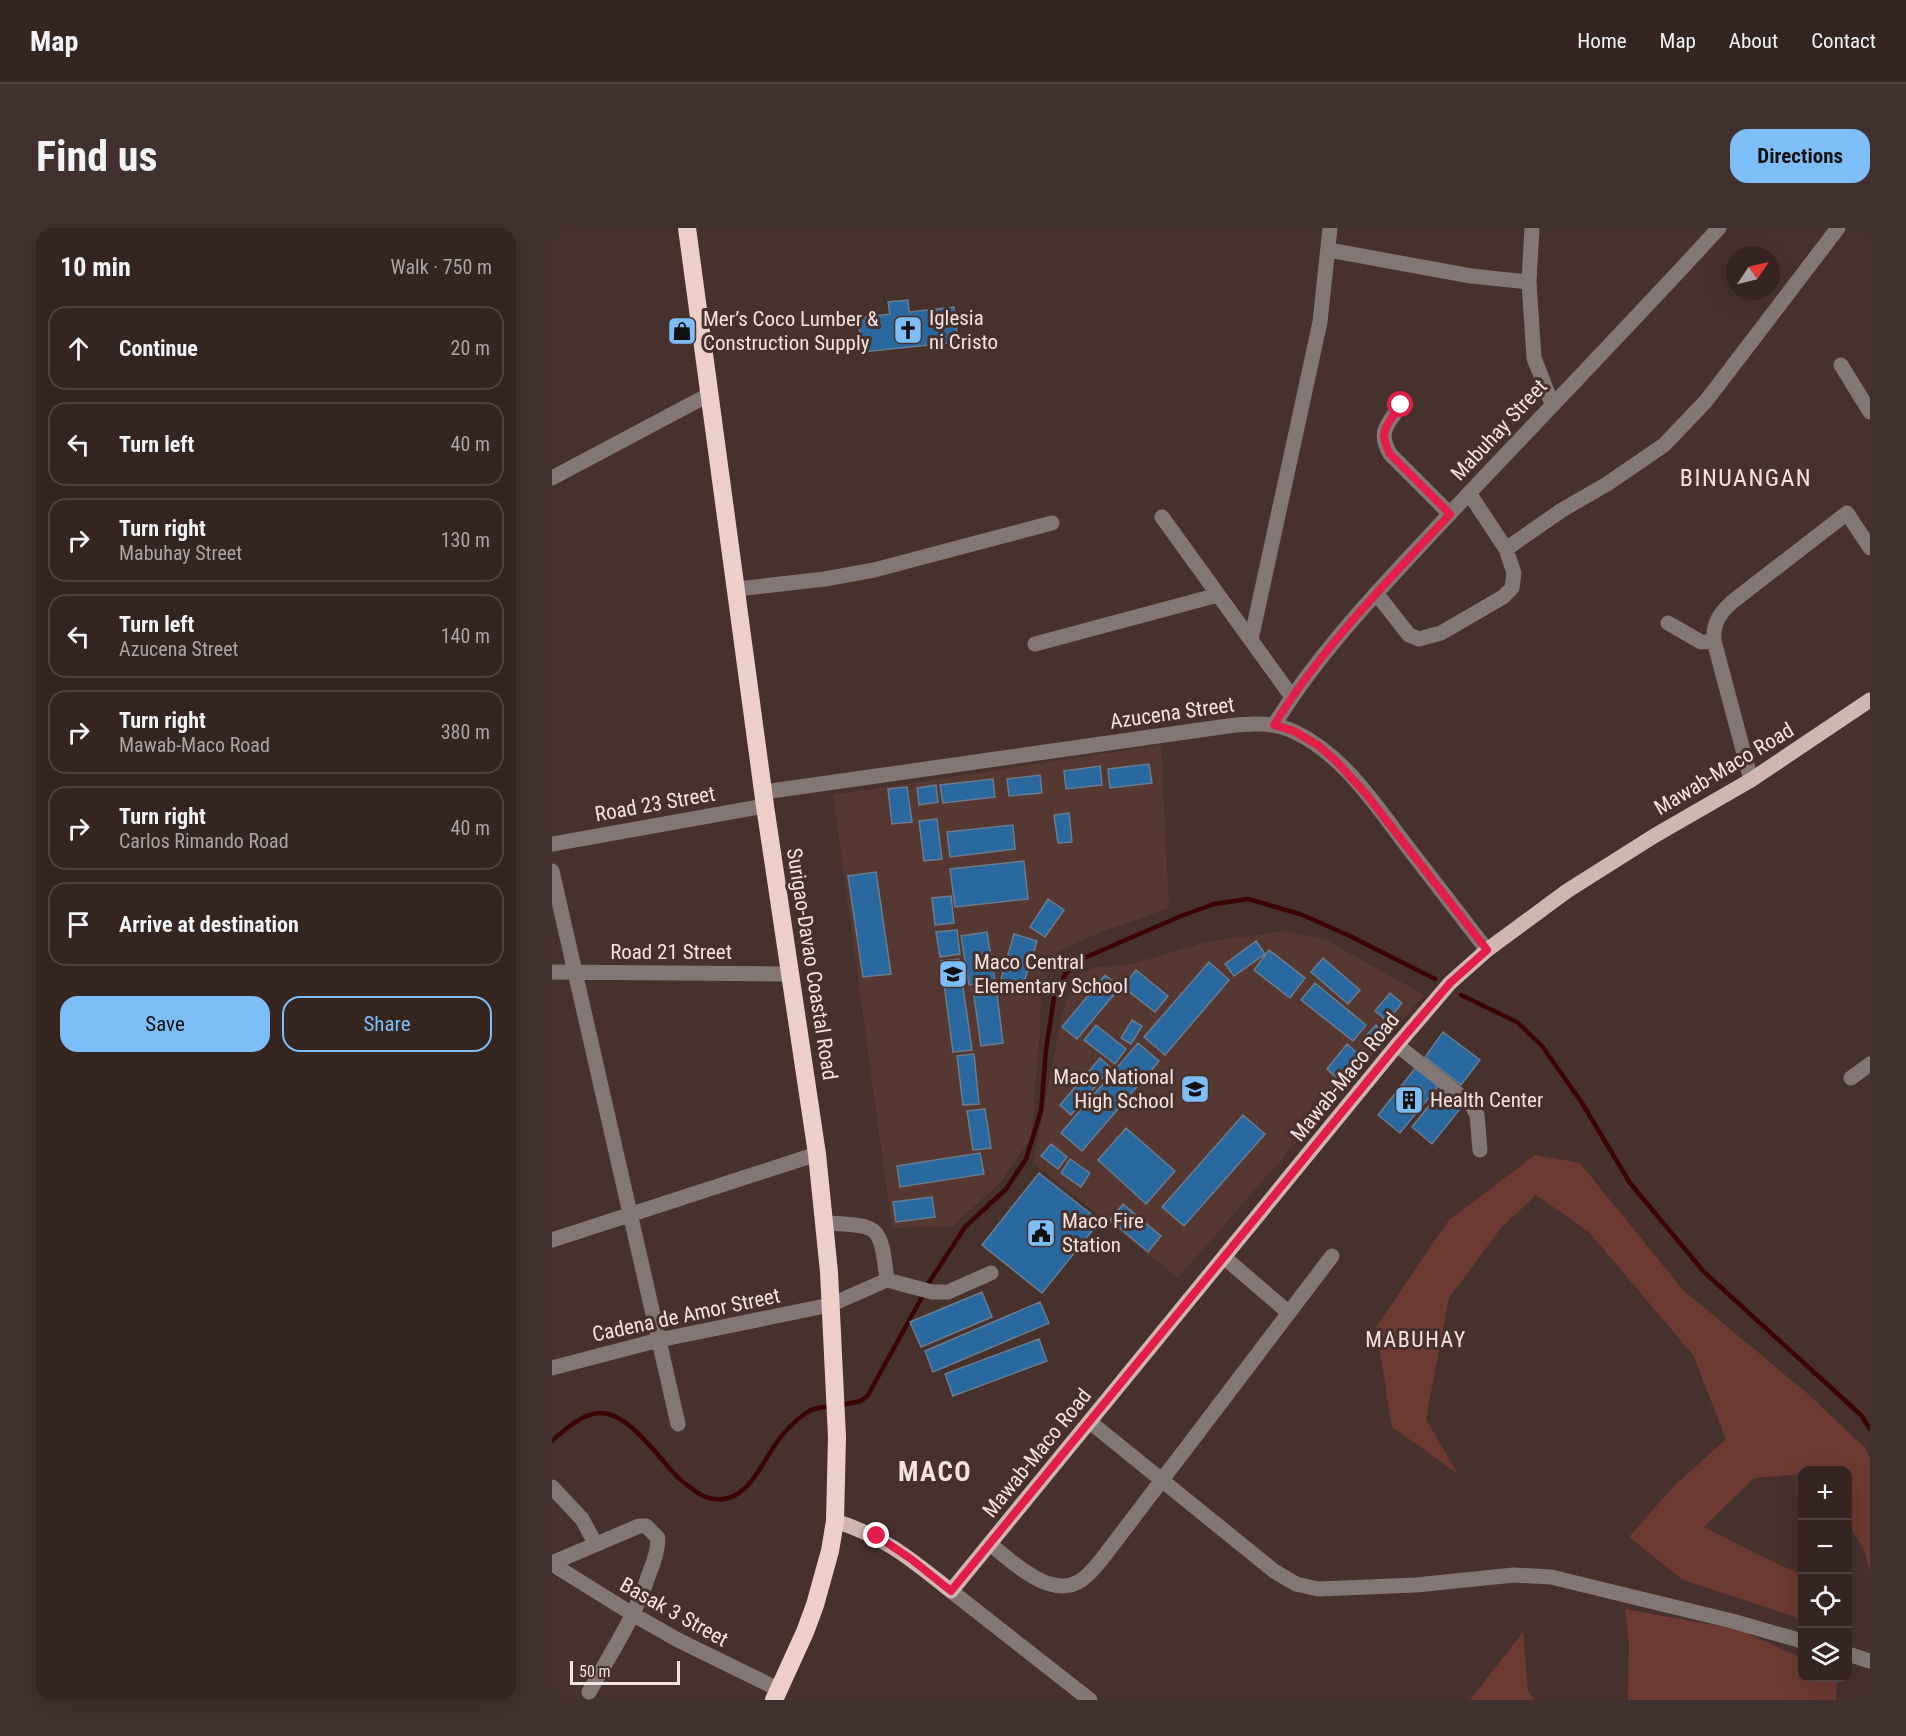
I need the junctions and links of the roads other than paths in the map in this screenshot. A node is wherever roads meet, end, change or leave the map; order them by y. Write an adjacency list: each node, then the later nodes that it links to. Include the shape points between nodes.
1 (687, 228): 9 (highway, Surigao-Davao Coastal Road)
2 (1330, 228): 6 (street)
3 (1532, 228): 7 (street)
4 (1719, 228): 10 (street, Mabuhay Street)
5 (1838, 228): 19 (street, via 1706,401 1664,445)
6 (1329, 250): 7 (street, via 1471,276); 24 (street, via 1320,322)
7 (1529, 282): 10 (street, via 1534,358)
8 (1841, 365): 12 (street)
9 (710, 394): 13 (street); 20 (highway, Surigao-Davao Coastal Road)
10 (1552, 404): 14 (street, Mabuhay Street)
11 (1401, 405): 15 (street, via 1384,430 1385,444 1390,454)
12 (1870, 412)
13 (552, 478)
14 (1469, 493): 15 (street, Mabuhay Street); 19 (street)
15 (1450, 514): 21 (street, Mabuhay Street)
16 (1162, 517): 22 (street)
17 (1052, 523): 20 (street, via 874,570)
18 (1870, 548): 25 (street, via 1847,513 1731,602 1716,620)
19 (1506, 549): 21 (street, via 1514,573 1512,588 1493,603 1428,638 1409,635)
20 (737, 589): 31 (highway, Surigao-Davao Coastal Road)
21 (1376, 593): 27 (street, Mabuhay Street)
22 (1218, 595): 24 (street); 26 (street)
23 (1668, 624): 25 (street, via 1701,642)
24 (1251, 640): 27 (street)
25 (1714, 641): 30 (street)
26 (1035, 644)
27 (1292, 697): 29 (street, Mabuhay Street)
28 (1870, 700): 30 (main road, Mawab-Maco Road)
29 (1274, 725): 31 (street, Azucena Street, via 1228,726); 34 (street, Azucena Street, via 1294,731 1337,762)
30 (1751, 780): 34 (main road, Mawab-Maco Road, via 1576,885)
31 (764, 799): 32 (street, Road 23 Street); 37 (highway, Surigao-Davao Coastal Road)
32 (552, 844)
33 (552, 871): 36 (street)
34 (1487, 950): 38 (main road, Mawab-Maco Road, via 1450,983)
35 (552, 972): 36 (street, Road 21 Street)
36 (574, 972): 37 (street, Road 21 Street); 43 (street)
37 (790, 974): 42 (highway, Surigao-Davao Coastal Road)
38 (1397, 1045): 41 (street, via 1471,1104 1477,1115); 47 (main road, Mawab-Maco Road)
39 (1870, 1064): 40 (street)
40 (1851, 1078)
41 (1480, 1150)
42 (818, 1154): 43 (street); 44 (highway, Surigao-Davao Coastal Road)
43 (630, 1215): 45 (street); 52 (street)
44 (825, 1223): 49 (street, via 871,1228 883,1245); 50 (highway, Surigao-Davao Coastal Road)
45 (552, 1240)
46 (1332, 1256): 51 (street)
47 (1225, 1258): 51 (street); 54 (main road, Mawab-Maco Road)
48 (991, 1273): 49 (street, via 948,1292 932,1292)
49 (887, 1280): 50 (street, Cadena de Amor Street)
50 (830, 1305): 52 (street, Cadena de Amor Street); 58 (highway, Surigao-Davao Coastal Road, via 837,1437)
51 (1289, 1313): 56 (street)
52 (659, 1340): 53 (street, Cadena de Amor Street); 55 (street)
53 (552, 1368)
54 (1090, 1422): 56 (street); 60 (main road, Mawab-Maco Road)
55 (678, 1424)
56 (1161, 1481): 60 (street, via 1102,1559 1077,1583 1065,1586 1044,1582); 64 (street, via 1274,1571 1296,1584 1318,1589 1358,1588 1514,1575 1551,1577)
57 (552, 1487): 59 (street, via 582,1519)
58 (835, 1521): 62 (main road, via 895,1547); 68 (highway, Surigao-Davao Coastal Road, via 815,1605)
59 (595, 1543): 61 (street); 63 (street, via 639,1526 646,1526 658,1538 653,1565)
60 (990, 1544): 62 (main road, Mawab-Maco Road)
61 (552, 1563): 63 (street, Basak 3 Street)
62 (951, 1591): 69 (street)
63 (634, 1615): 67 (street); 68 (street, Basak 3 Street)
64 (1798, 1640)
65 (1852, 1655): 66 (street)
66 (1870, 1661)
67 (589, 1692)
68 (777, 1695)
69 (1089, 1700)

